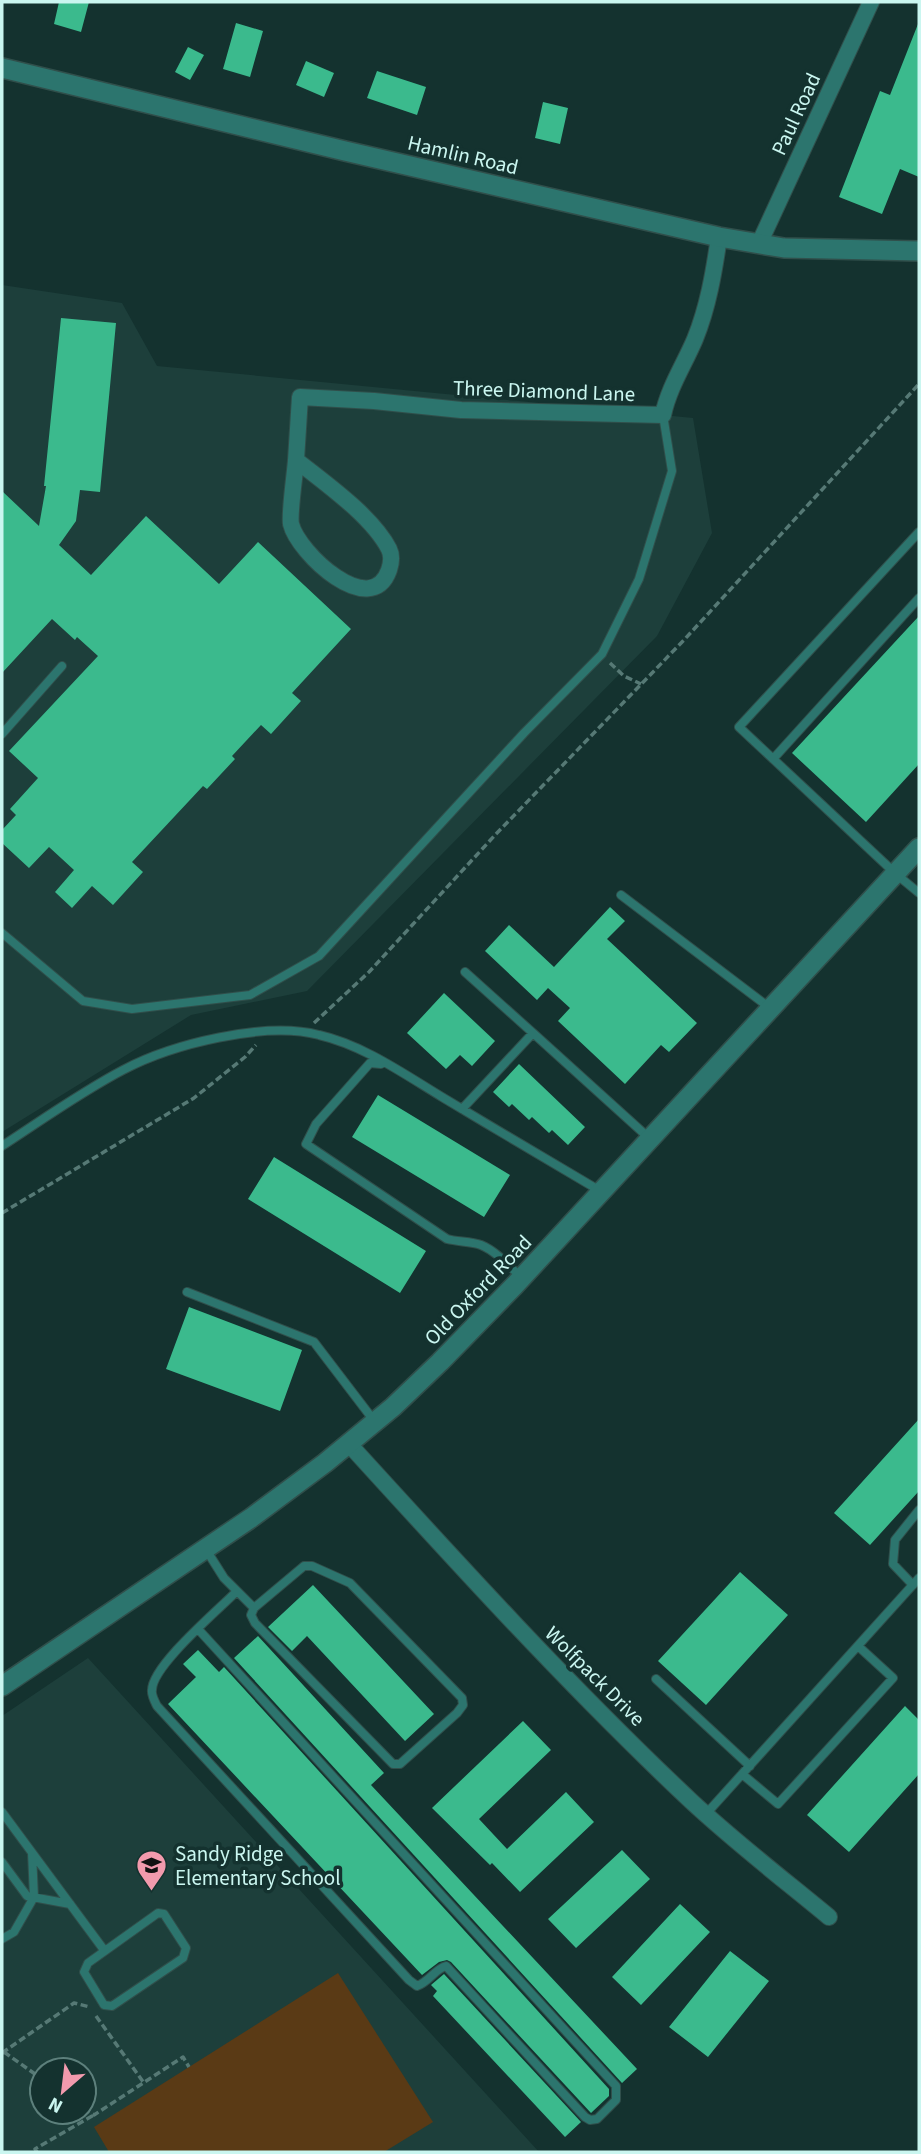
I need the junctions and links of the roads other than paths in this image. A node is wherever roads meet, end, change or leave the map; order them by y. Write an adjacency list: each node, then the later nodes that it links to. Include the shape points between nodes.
1 (871, 2): 4 (street, Paul Road)
2 (2, 68): 3 (street, Hamlin Road)
3 (719, 237): 4 (street, Hamlin Road); 6 (street, Three Diamond Lane, via 705,309)
4 (759, 244): 5 (street, Hamlin Road)
5 (919, 251)
6 (663, 415): 7 (street, Three Diamond Lane, via 461,410 300,397); 17 (lane, via 672,471 639,579 601,654 319,956 250,995 132,1009 83,1002)
7 (296, 460): 7 (street, Three Diamond Lane, via 290,521 295,534 320,565 346,584 362,589 378,585 387,577 390,551 365,518)
8 (919, 532): 12 (lane, via 739,727)
9 (919, 598): 12 (lane)
10 (62, 666): 11 (lane)
11 (2, 734)
12 (772, 759): 14 (lane)
13 (919, 848): 14 (street, Old Oxford Road)
14 (895, 874): 15 (lane); 19 (street, Old Oxford Road)
15 (919, 893)
16 (621, 895): 19 (lane)
17 (2, 933)
18 (465, 972): 20 (lane)
19 (770, 1008): 23 (street, Old Oxford Road)
20 (533, 1033): 22 (lane); 23 (lane)
21 (388, 1064): 22 (lane); 24 (lane, via 334,1039 303,1032 225,1037 125,1069); 26 (lane, via 370,1063 316,1124 306,1144 447,1239 480,1244)
22 (462, 1109): 25 (lane)
23 (650, 1139): 25 (street, Old Oxford Road)
24 (2, 1146)
25 (601, 1192): 26 (street, Old Oxford Road)
26 (522, 1278): 28 (street, Old Oxford Road)
27 (187, 1292): 28 (lane, via 314,1342)
28 (375, 1422): 29 (street, Old Oxford Road)
29 (349, 1444): 31 (street, Old Oxford Road); 42 (street, Wolfpack Drive, via 555,1668)
30 (919, 1510): 32 (lane, via 895,1540 893,1564)
31 (205, 1548): 33 (lane); 38 (street, Old Oxford Road)
32 (916, 1581): 36 (lane)
33 (236, 1592): 34 (lane); 35 (lane)
34 (254, 1608): 34 (lane, via 304,1566 330,1573 351,1583 462,1698 463,1705 400,1764 393,1764 255,1623)
35 (198, 1629): 35 (lane, via 156,1676 151,1691 156,1706 409,1980 417,1986 425,1983 446,1966 584,2117 597,2119 616,2100 616,2086)
36 (858, 1646): 39 (lane); 40 (lane, via 893,1678 884,1688 778,1804)
37 (656, 1679): 39 (lane)
38 (2, 1686)
39 (750, 1766): 40 (lane)
40 (742, 1774): 42 (lane)
41 (2, 1812): 43 (lane)
42 (706, 1814): 47 (street, Wolfpack Drive)
43 (32, 1850): 45 (lane); 46 (lane)
44 (2, 1862): 45 (lane, via 27,1896)
45 (34, 1897): 46 (lane); 48 (lane, via 14,1932)
46 (70, 1904): 49 (lane)
47 (830, 1917)
48 (2, 1939)
49 (104, 1950): 49 (lane, via 158,1913 164,1914 186,1948 183,1958 112,2006 104,2005 83,1972)

